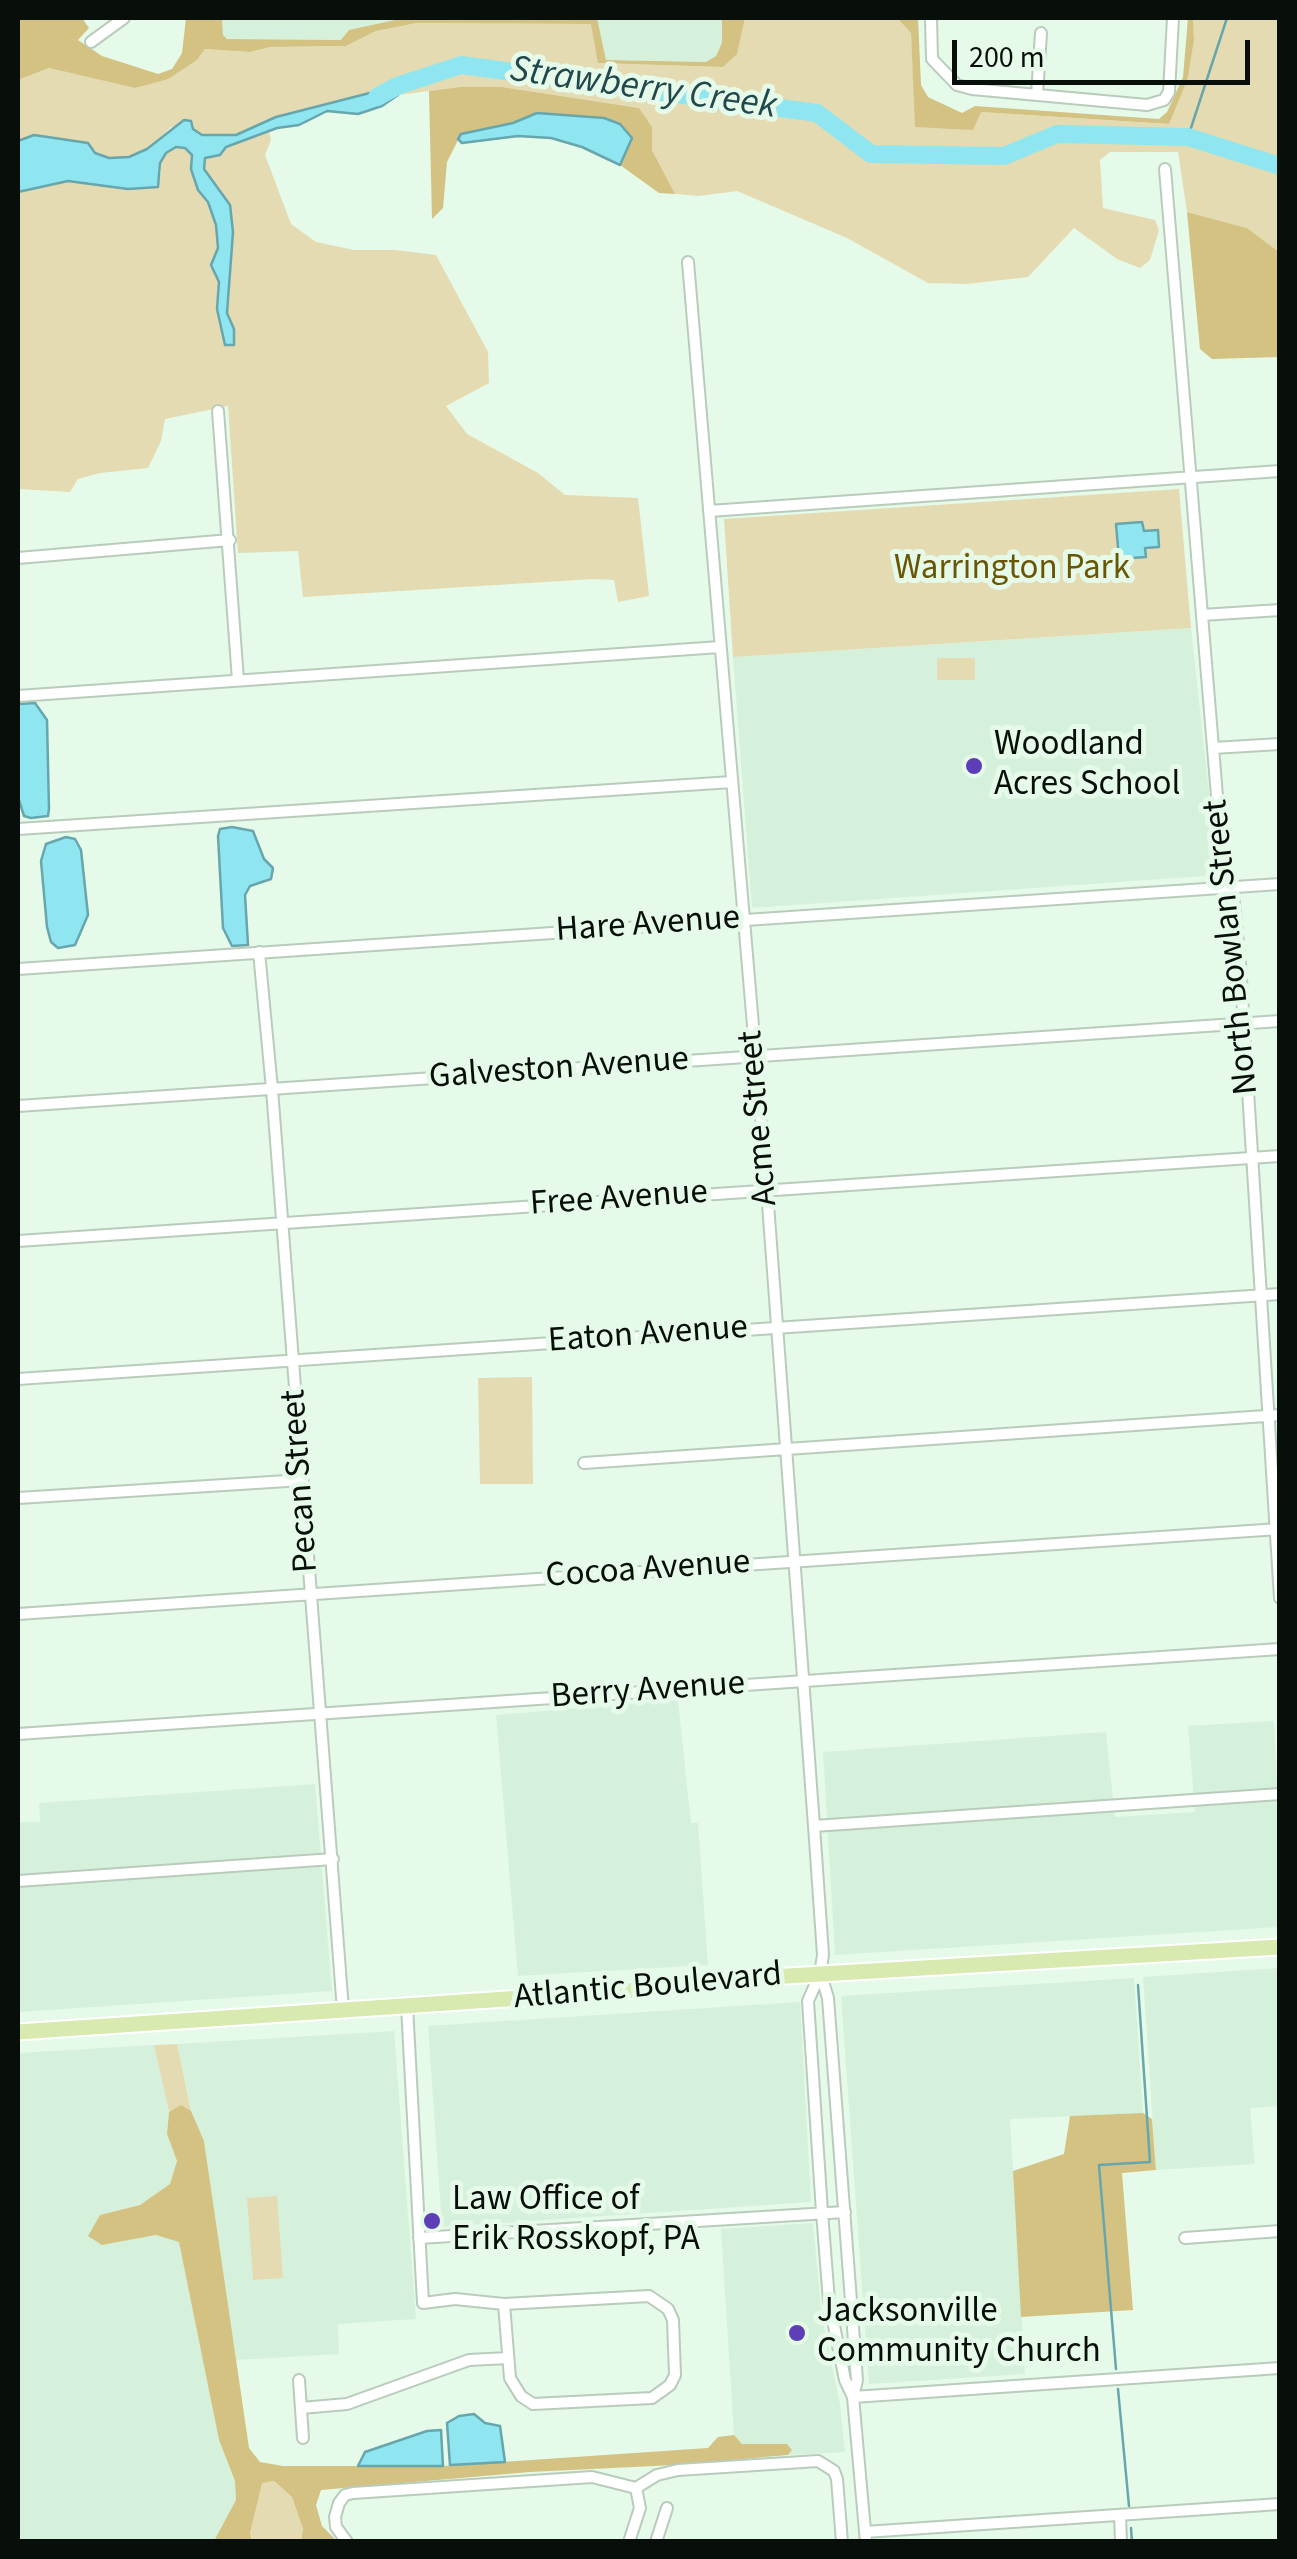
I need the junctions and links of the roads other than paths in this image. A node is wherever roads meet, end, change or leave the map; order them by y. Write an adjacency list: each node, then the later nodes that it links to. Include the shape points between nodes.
1 (931, 18): 6 (street, via 929,48 947,78 972,89)
2 (1173, 18): 6 (street, via 1171,83 1156,104)
3 (118, 19): 5 (street)
4 (1041, 33): 6 (street)
5 (91, 42)
6 (1037, 95)
7 (1165, 169): 11 (street, North Bowlan Street)
8 (688, 262): 12 (street, Acme Street)
9 (218, 411): 13 (street)
10 (1280, 471): 11 (street)
11 (1192, 477): 12 (street); 16 (street, North Bowlan Street)
12 (709, 512): 17 (street, Acme Street)
13 (230, 540): 14 (street); 18 (street)
14 (18, 558)
15 (1280, 610): 16 (street)
16 (1202, 615): 21 (street, North Bowlan Street)
17 (720, 647): 18 (street); 22 (street, Acme Street)
18 (238, 680): 19 (street)
19 (18, 696)
20 (1280, 744): 21 (street)
21 (1213, 748): 25 (street, North Bowlan Street)
22 (732, 782): 23 (street); 26 (street, Acme Street)
23 (18, 829)
24 (1280, 884): 25 (street, Hare Avenue)
25 (1230, 887): 26 (street, Hare Avenue); 30 (street, North Bowlan Street)
26 (742, 919): 27 (street, Hare Avenue); 31 (street, Acme Street)
27 (258, 952): 28 (street, Hare Avenue); 32 (street, Pecan Street)
28 (18, 969)
29 (1280, 1021): 30 (street, Galveston Avenue)
30 (1244, 1024): 31 (street, Galveston Avenue); 35 (street, North Bowlan Street)
31 (755, 1056): 32 (street, Galveston Avenue); 36 (street, Acme Street)
32 (272, 1089): 33 (street, Galveston Avenue); 37 (street, Pecan Street)
33 (18, 1106)
34 (1280, 1156): 35 (street, Free Avenue)
35 (1252, 1158): 36 (street, Free Avenue); 40 (street, North Bowlan Street)
36 (766, 1190): 37 (street, Free Avenue); 41 (street, Acme Street)
37 (282, 1224): 38 (street, Free Avenue); 42 (street, Pecan Street)
38 (18, 1241)
39 (1280, 1294): 40 (street, Eaton Avenue)
40 (1260, 1295): 41 (street, Eaton Avenue); 44 (street, North Bowlan Street)
41 (777, 1327): 42 (street, Eaton Avenue); 45 (street, Acme Street)
42 (293, 1360): 43 (street, Eaton Avenue); 47 (street, Pecan Street)
43 (18, 1380)
44 (1274, 1415): 45 (street); 49 (street, North Bowlan Street)
45 (786, 1448): 46 (street); 50 (street, Acme Street)
46 (584, 1462)
47 (303, 1480): 48 (street); 51 (street, Pecan Street)
48 (18, 1498)
49 (1277, 1529): 50 (street, Cocoa Avenue); 52 (street, North Bowlan Street)
50 (795, 1561): 51 (street, Cocoa Avenue); 55 (street, Acme Street)
51 (311, 1594): 53 (street, Cocoa Avenue); 56 (street, Pecan Street)
52 (1280, 1598)
53 (18, 1614)
54 (1280, 1649): 55 (street, Berry Avenue)
55 (803, 1681): 56 (street, Berry Avenue); 59 (street, Acme Street)
56 (320, 1714): 57 (street, Berry Avenue); 60 (street, Pecan Street)
57 (18, 1734)
58 (1280, 1794): 59 (street)
59 (814, 1826): 63 (street, Acme Street)
60 (332, 1859): 61 (street); 65 (street, Pecan Street)
61 (18, 1882)
62 (1280, 1947): 63 (main road, Atlantic Boulevard)
63 (820, 1974): 64 (main road, Atlantic Boulevard); 67 (street, via 808,2001); 68 (street, via 828,1998)
64 (407, 2006): 65 (main road, Atlantic Boulevard); 70 (street)
65 (343, 2010): 66 (main road, Atlantic Boulevard)
66 (18, 2032)
67 (822, 2212): 68 (street); 70 (street); 76 (street, via 830,2301)
68 (845, 2212): 76 (street)
69 (1280, 2231): 71 (street)
70 (419, 2238): 72 (street, via 423,2303)
71 (1185, 2238)
72 (504, 2304): 73 (street); 73 (street, via 649,2296 673,2320 677,2364 670,2386 652,2398 544,2406 520,2396)
73 (508, 2358): 77 (street, via 470,2360 347,2404)
74 (1280, 2368): 76 (street)
75 (299, 2380): 77 (street)
76 (853, 2397): 83 (street)
77 (301, 2408): 78 (street)
78 (303, 2438)
79 (636, 2488): 84 (street, via 640,2508); 86 (street, via 592,2477 353,2493 338,2503 335,2517); 87 (street, via 678,2470 818,2461 837,2478)
80 (1280, 2504): 82 (street)
81 (668, 2508): 85 (street)
82 (1120, 2516): 83 (street); 88 (street)
83 (865, 2537)
84 (630, 2538): 85 (street)
85 (656, 2541)
86 (347, 2542)
87 (842, 2542)
88 (1121, 2542)

